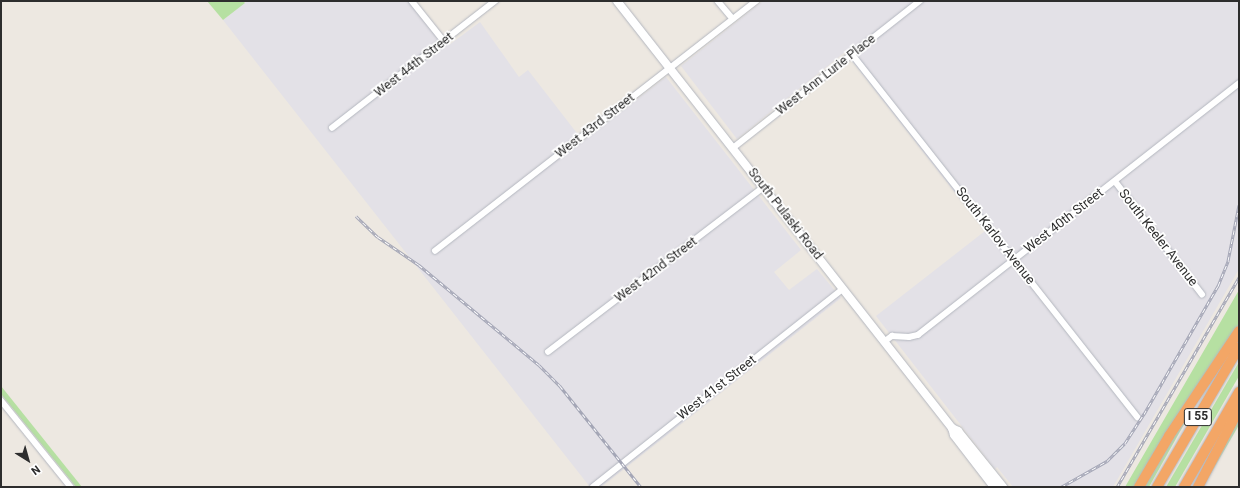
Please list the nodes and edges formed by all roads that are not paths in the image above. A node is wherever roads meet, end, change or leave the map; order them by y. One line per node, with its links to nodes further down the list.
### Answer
1 (412, 1): 8 (street)
2 (495, 1): 8 (street, West 44th Street)
3 (617, 1): 10 (main road, South Pulaski Road)
4 (718, 1): 7 (street)
5 (756, 1): 7 (street, West 43rd Street)
6 (920, 1): 9 (street, West Ann Lurie Place)
7 (733, 19): 10 (street, West 43rd Street)
8 (444, 41): 12 (street, West 44th Street)
9 (852, 54): 13 (street, West Ann Lurie Place); 17 (street, South Karlov Avenue)
10 (670, 68): 13 (main road, South Pulaski Road); 16 (street, West 43rd Street)
11 (1239, 83): 14 (street, West 40th Street)
12 (332, 128)
13 (733, 148): 15 (main road, South Pulaski Road)
14 (1115, 181): 17 (street, West 40th Street); 19 (street, South Keeler Avenue)
15 (764, 187): 18 (main road, South Pulaski Road); 23 (street, West 42nd Street)
16 (435, 251)
17 (1014, 260): 21 (street, West 40th Street); 27 (street, South Karlov Avenue)
18 (842, 289): 21 (main road, South Pulaski Road); 30 (street, West 41st Street)
19 (1202, 294)
20 (1239, 331): 33 (highway)
21 (884, 342): 28 (main road, South Pulaski Road)
22 (1239, 347): 34 (highway, I 55)
23 (548, 352)
24 (1239, 392): 35 (highway, I 55)
25 (1, 400): 29 (street)
26 (1239, 409): 36 (highway)
27 (1138, 417)
28 (952, 428): 31 (main road, South Pulaski Road); 32 (main road, South Pulaski Road)
29 (71, 487)
30 (593, 487)
31 (994, 487)
32 (1004, 487)
33 (1139, 487)
34 (1157, 487)
35 (1184, 487)
36 (1198, 487)

